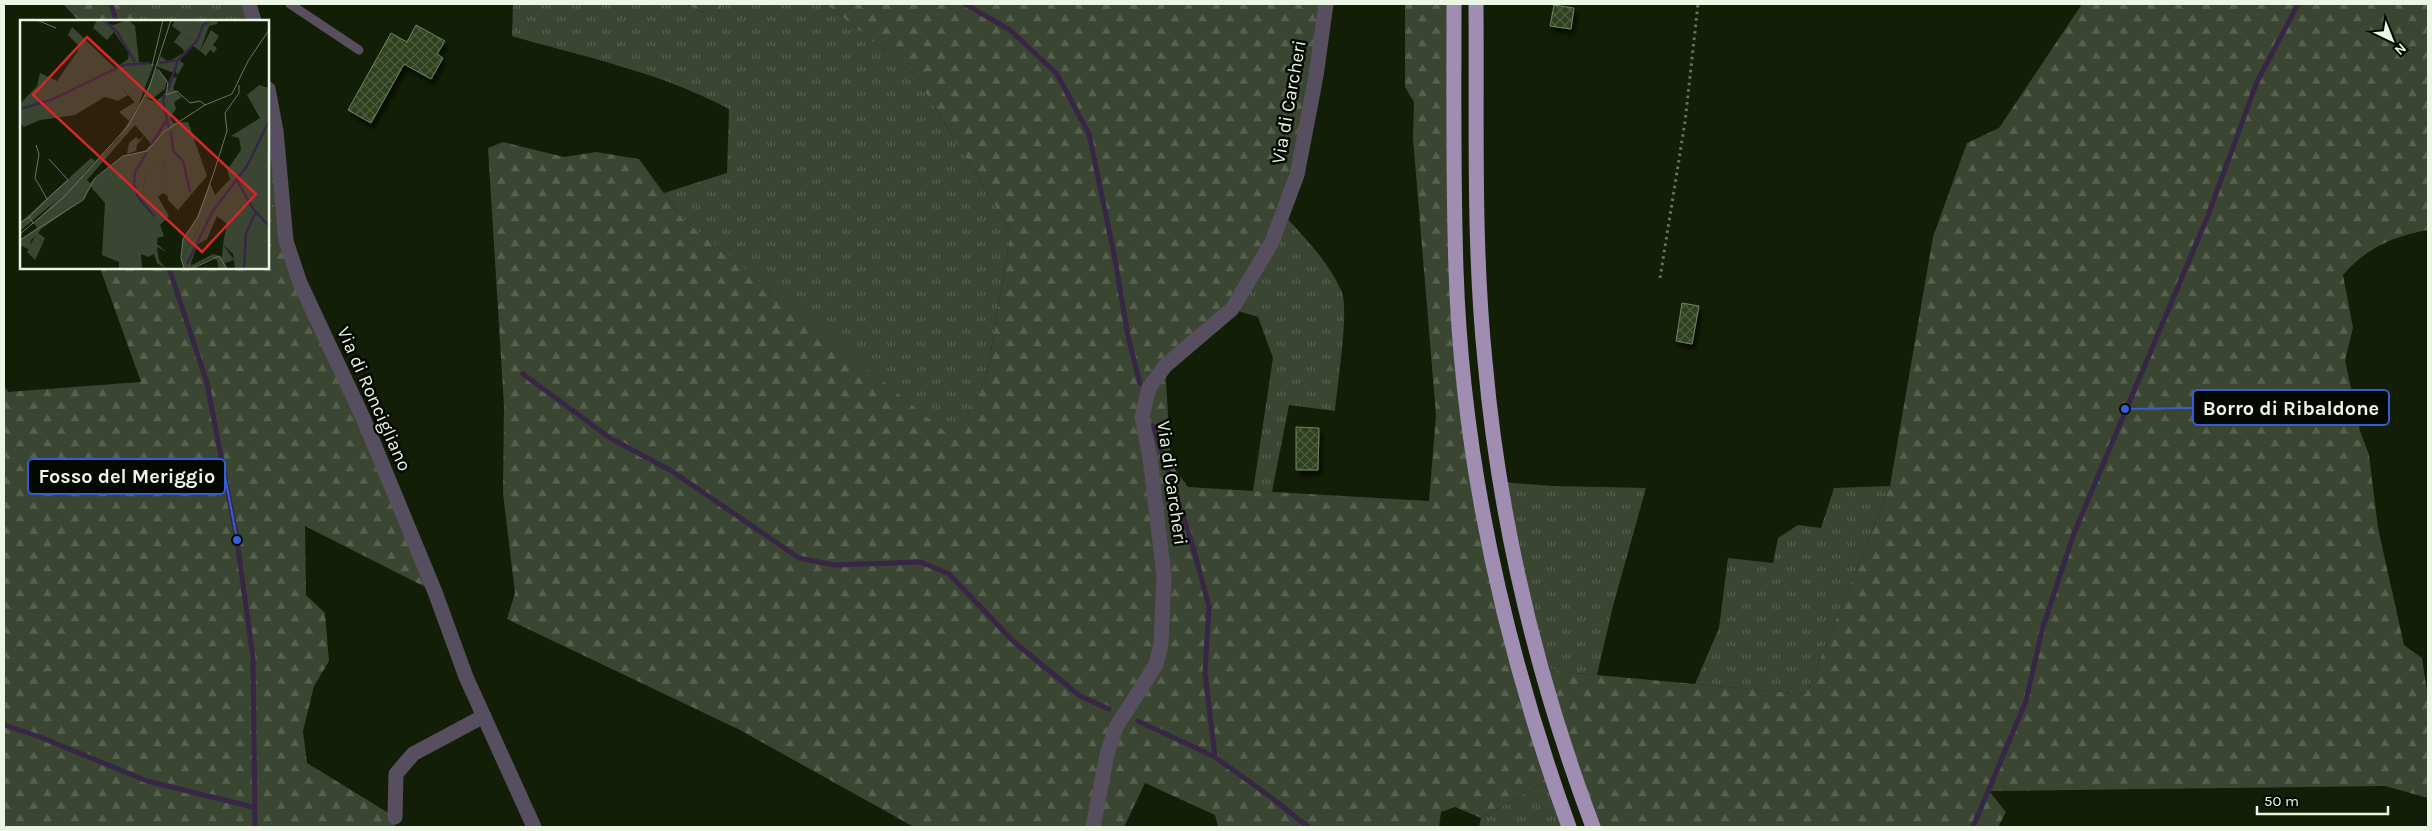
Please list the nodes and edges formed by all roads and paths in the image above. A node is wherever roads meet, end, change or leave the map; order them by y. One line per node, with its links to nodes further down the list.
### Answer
1 (249, 4): 7 (street)
2 (290, 4): 8 (lane)
3 (1326, 4): 14 (street, Via di Carcheri)
4 (1454, 4): 15 (highway)
5 (1476, 4): 16 (highway)
6 (1698, 4): 10 (path)
7 (254, 20)
8 (359, 50)
9 (269, 94): 11 (street, Via di Roncigliano)
10 (1660, 278)
11 (484, 716): 12 (street); 13 (street, Via di Roncigliano)
12 (395, 817)
13 (534, 827)
14 (1093, 827)
15 (1569, 827)
16 (1593, 827)

